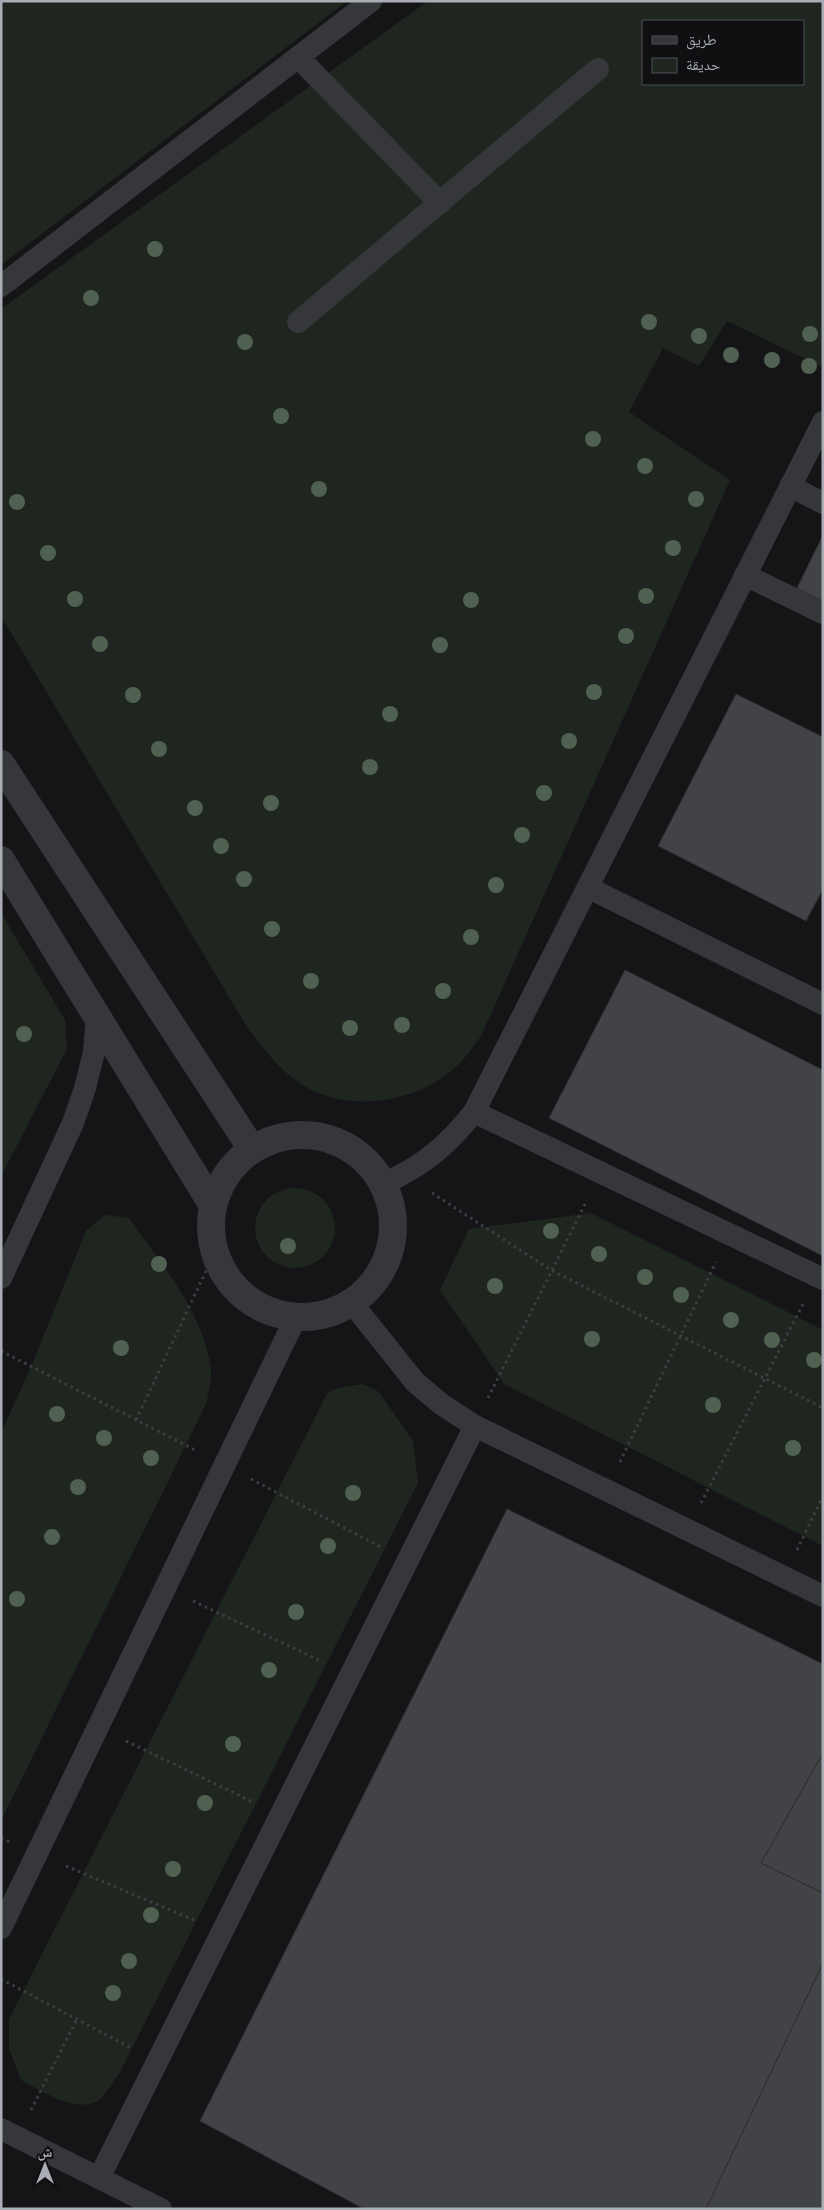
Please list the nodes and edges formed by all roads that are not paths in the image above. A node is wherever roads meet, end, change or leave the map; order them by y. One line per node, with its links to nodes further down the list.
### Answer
1 (372, 1): 2 (lane)
2 (298, 58): 4 (lane); 5 (lane)
3 (598, 69): 4 (lane)
4 (440, 203): 6 (lane)
5 (1, 286)
6 (298, 322)
7 (823, 422): 8 (lane)
8 (790, 486): 9 (lane); 10 (lane)
9 (823, 503)
10 (745, 575): 11 (lane); 14 (lane)
11 (823, 613)
12 (1, 764): 18 (street)
13 (1, 860): 16 (street)
14 (589, 888): 15 (lane); 17 (lane)
15 (823, 1004)
16 (98, 1016): 20 (street); 21 (lane)
17 (474, 1112): 19 (lane); 22 (lane)
18 (252, 1149): 19 (street); 20 (street)
19 (394, 1180): 23 (street)
20 (212, 1204): 24 (street)
21 (1, 1278)
22 (820, 1278)
23 (352, 1303): 24 (street); 25 (lane)
24 (296, 1317): 27 (lane)
25 (475, 1426): 26 (lane); 29 (lane)
26 (823, 1596)
27 (1, 1928)
28 (9, 2133): 29 (lane)
29 (99, 2178): 30 (lane)
30 (161, 2209)

